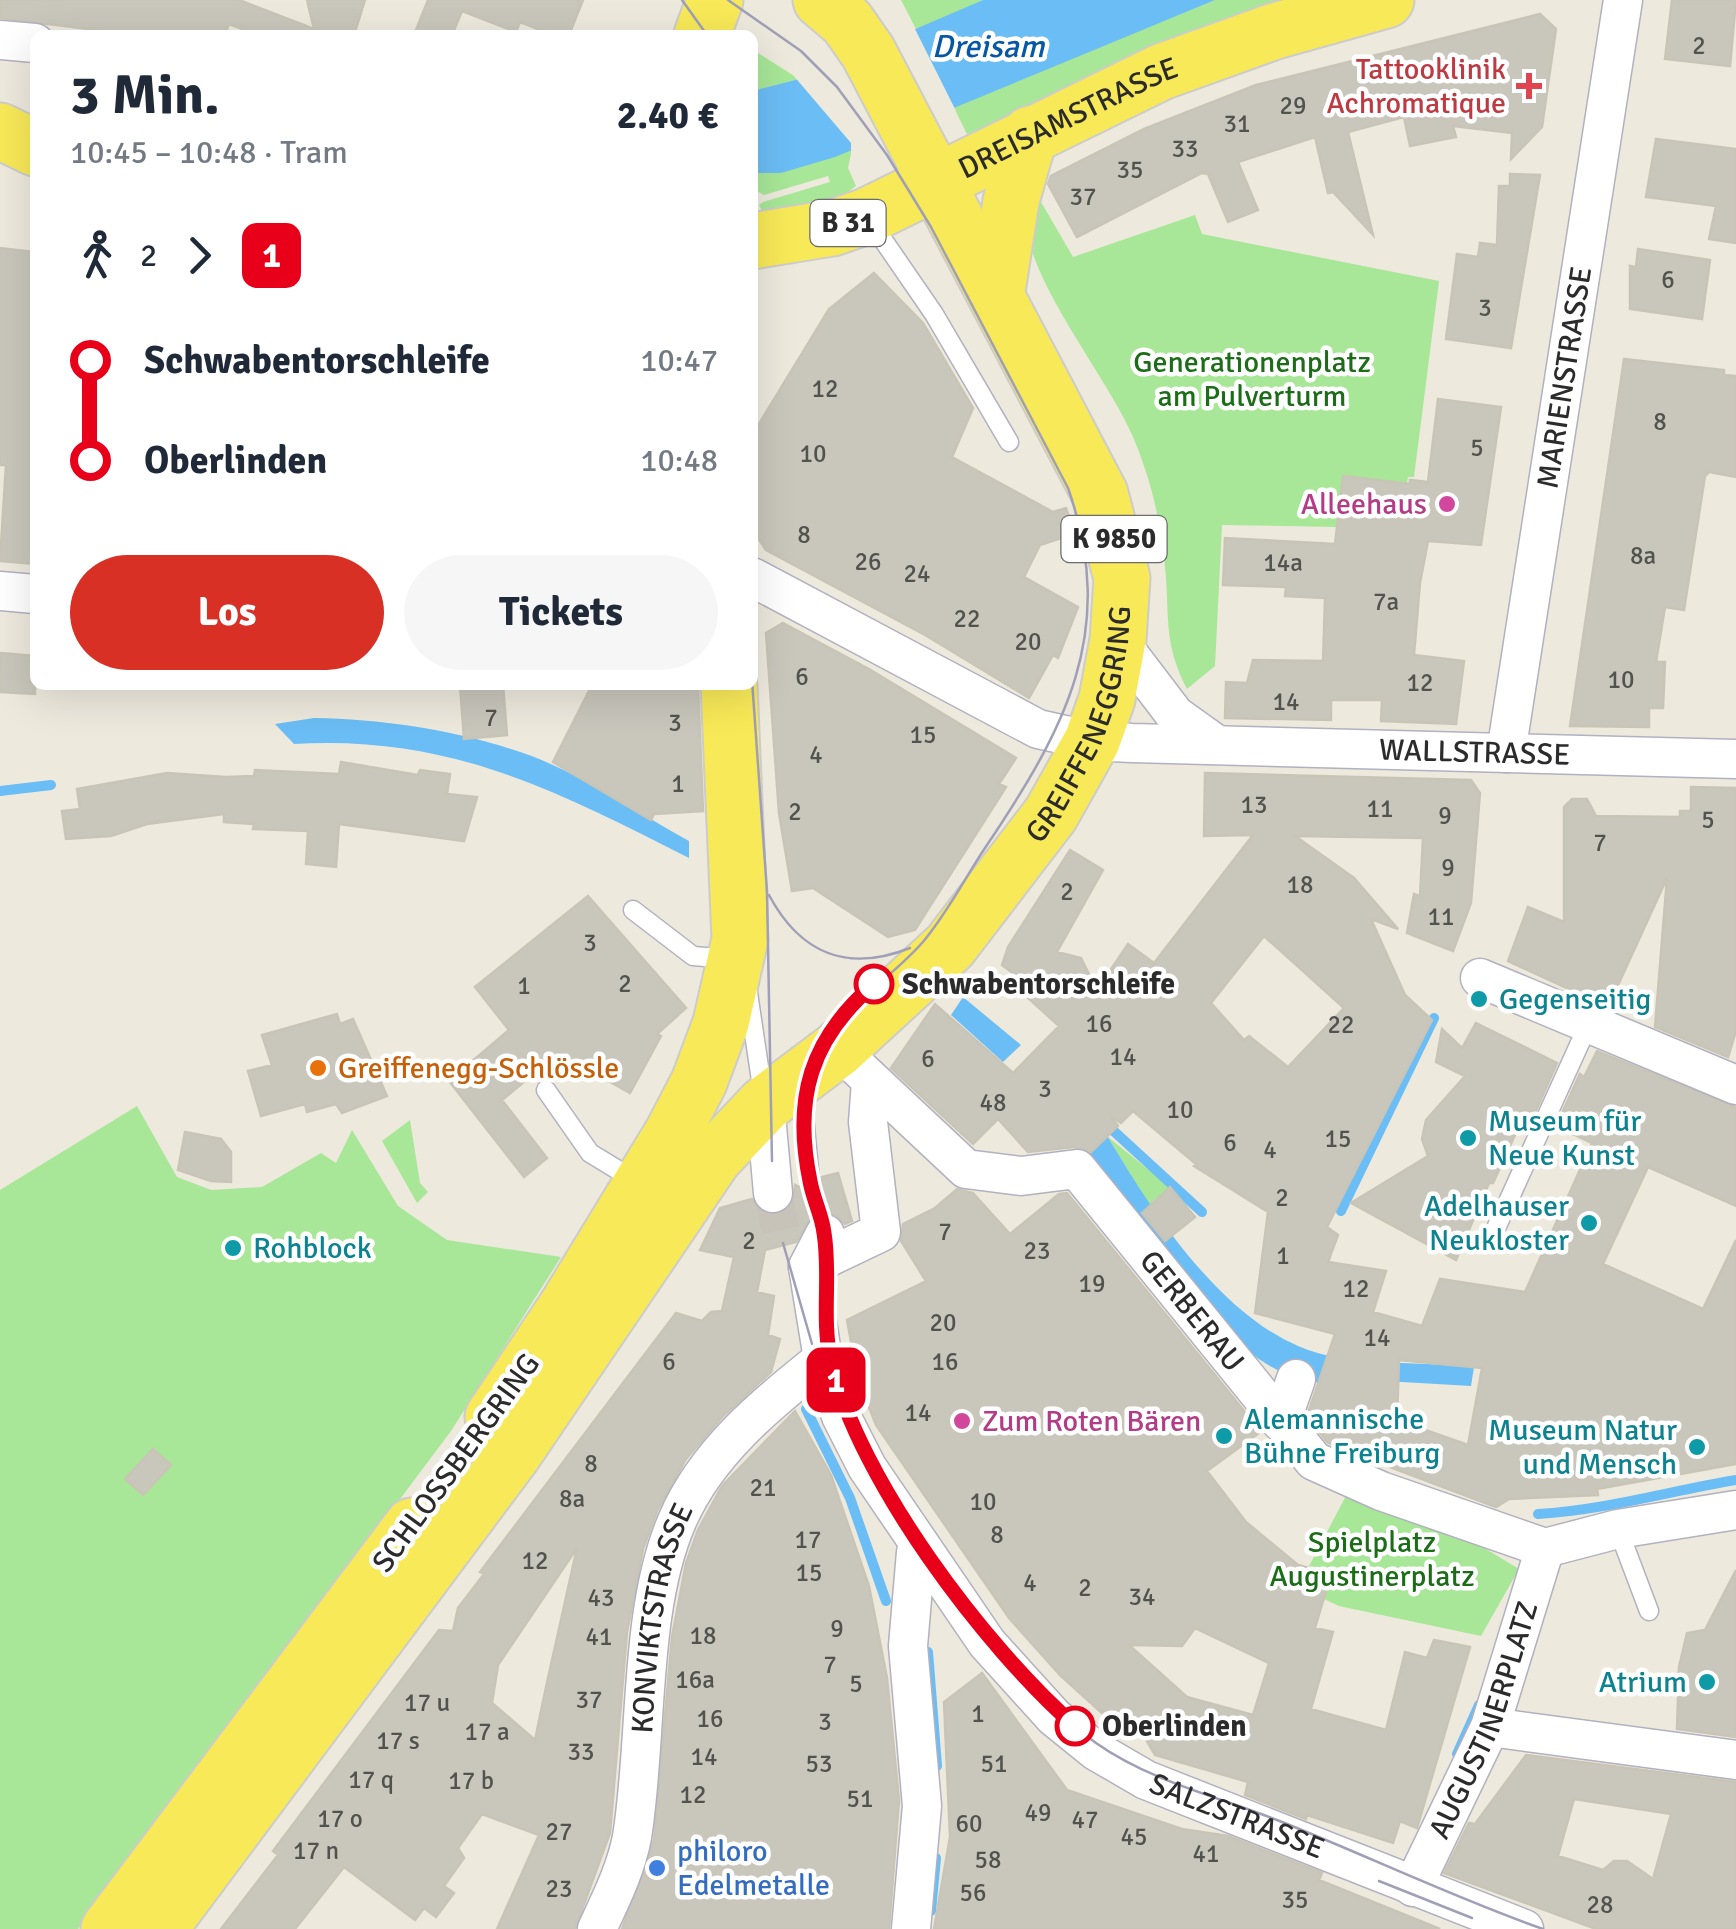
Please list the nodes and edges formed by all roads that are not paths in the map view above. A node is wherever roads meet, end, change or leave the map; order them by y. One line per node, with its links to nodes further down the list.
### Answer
1 (715, 0): 5 (main road)
2 (1386, 0): 9 (main road, DREISAMSTRASSE / B 31)
3 (1623, 0): 23 (street, MARIENSTRASSE)
4 (848, 15): 11 (main road, K 9850)
5 (704, 30)
6 (0, 40): 7 (street)
7 (30, 43)
8 (0, 131): 10 (main road)
9 (1030, 134): 11 (main road, DREISAMSTRASSE / B 31); 14 (main road)
10 (30, 146)
11 (927, 165): 12 (main road, DREISAMSTRASSE / B 31); 14 (main road, GREIFFENEGGRING / K 9850)
12 (866, 216): 13 (main road, DREISAMSTRASSE / B 31); 15 (lane)
13 (758, 240)
14 (997, 291): 19 (main road, GREIFFENEGGRING / K 9850)
15 (1009, 442)
16 (758, 580): 21 (street, WALLSTRASSE)
17 (0, 591): 18 (street)
18 (30, 594)
19 (1118, 640): 21 (main road, GREIFFENEGGRING / K 9850); 22 (street)
20 (729, 690): 26 (main road)
21 (1092, 741): 22 (street, WALLSTRASSE); 29 (main road, GREIFFENEGGRING)
22 (1214, 743): 23 (street, WALLSTRASSE)
23 (1506, 754): 24 (street, WALLSTRASSE)
24 (1736, 759)
25 (634, 910): 26 (lane)
26 (739, 939): 32 (lane); 36 (main road, SCHLOSSBERGRING)
27 (1480, 978): 28 (street)
28 (1589, 1023): 30 (street); 37 (lane)
29 (841, 1066): 32 (main road, GREIFFENEGGRING); 35 (lane); 38 (street); 40 (street, GERBERAU)
30 (1736, 1084)
31 (546, 1090): 36 (lane)
32 (765, 1104): 33 (main road, SCHLOSSBERGRING); 34 (street)
33 (714, 1158): 34 (lane); 50 (main road, SCHLOSSBERGRING)
34 (773, 1177)
35 (810, 1180)
36 (641, 1184): 49 (main road, SCHLOSSBERGRING)
37 (1497, 1226)
38 (823, 1359): 43 (street); 51 (street, KONVIKTSTRASSE)
39 (1296, 1379): 40 (street)
40 (1281, 1422): 44 (street, GERBERAU)
41 (1736, 1510): 42 (street)
42 (1618, 1529): 44 (street); 45 (lane)
43 (920, 1546): 48 (street, SALZSTRASSE); 52 (street)
44 (1545, 1548): 46 (street, AUGUSTINERPLATZ)
45 (1648, 1611)
46 (1490, 1728): 47 (street); 48 (street, AUGUSTINERPLATZ)
47 (1736, 1760)
48 (1416, 1877): 53 (street, SALZSTRASSE)
49 (109, 1929)
50 (158, 1929)
51 (597, 1929)
52 (911, 1929)
53 (1524, 1929)

